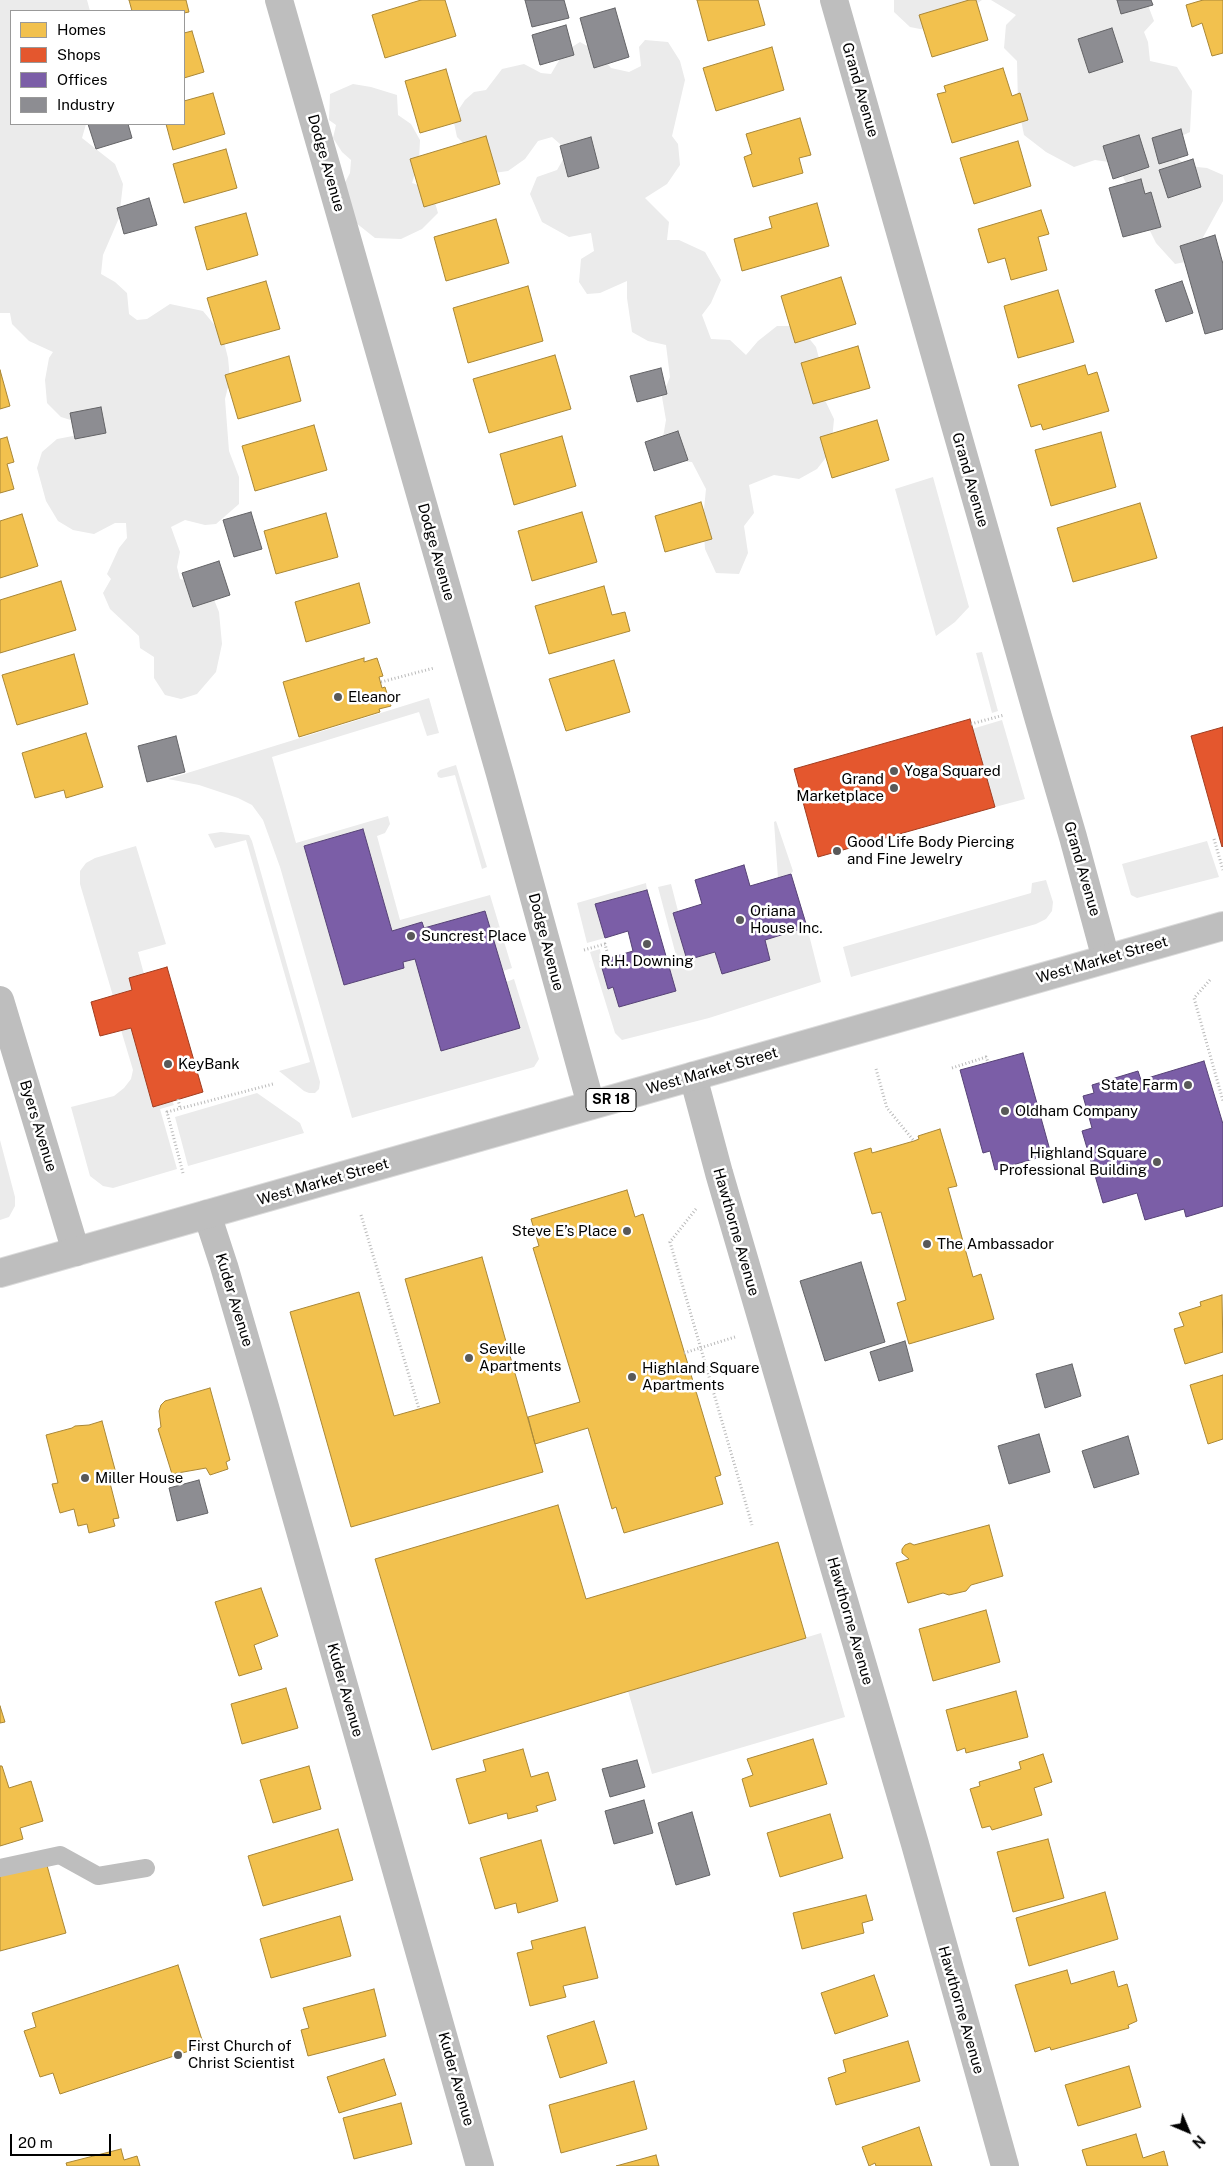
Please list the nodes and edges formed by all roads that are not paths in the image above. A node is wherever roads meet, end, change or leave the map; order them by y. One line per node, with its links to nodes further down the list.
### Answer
1 (279, 0): 7 (street, Dodge Avenue)
2 (834, 0): 4 (street, Grand Avenue)
3 (1223, 926): 4 (street, West Market Street / SR 18)
4 (1106, 959): 6 (street, West Market Street / SR 18)
5 (2, 1012): 9 (street, Byers Avenue)
6 (693, 1076): 7 (street, West Market Street / SR 18); 14 (street, Hawthorne Avenue)
7 (591, 1106): 8 (street, West Market Street / SR 18)
8 (207, 1214): 9 (street, West Market Street / SR 18); 13 (street, Kuder Avenue)
9 (76, 1252): 10 (street, West Market Street / SR 18)
10 (0, 1274)
11 (0, 1868): 12 (lane)
12 (146, 1868)
13 (480, 2166)
14 (1005, 2166)

